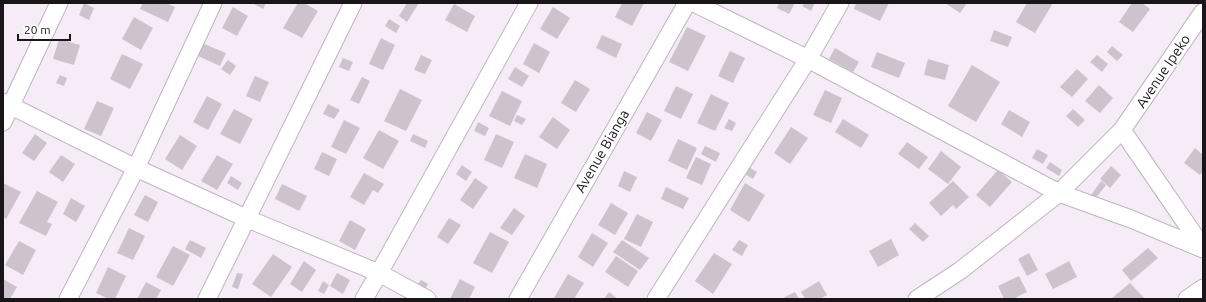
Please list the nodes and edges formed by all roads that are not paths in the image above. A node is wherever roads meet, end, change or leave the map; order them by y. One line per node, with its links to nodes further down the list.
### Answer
1 (59, 3): 10 (street)
2 (213, 3): 13 (street)
3 (353, 3): 15 (street)
4 (528, 3): 17 (street)
5 (687, 3): 23 (street, Avenue Bianga)
6 (694, 3): 9 (street)
7 (840, 3): 9 (street)
8 (1203, 12): 12 (street, Avenue Ipeko)
9 (808, 59): 14 (street); 24 (street)
10 (7, 104): 11 (street); 13 (street)
11 (3, 122)
12 (1122, 130): 14 (street, Avenue Ipeko); 16 (street)
13 (136, 168): 15 (street); 19 (street)
14 (1059, 193): 16 (street); 25 (street, Avenue Ipeko)
15 (248, 219): 17 (street); 20 (street)
16 (1203, 248)
17 (380, 273): 21 (street); 22 (street)
18 (1203, 288): 26 (street)
19 (68, 299)
20 (207, 299)
21 (364, 299)
22 (427, 299)
23 (518, 299)
24 (656, 299)
25 (917, 299)
26 (1187, 299)

